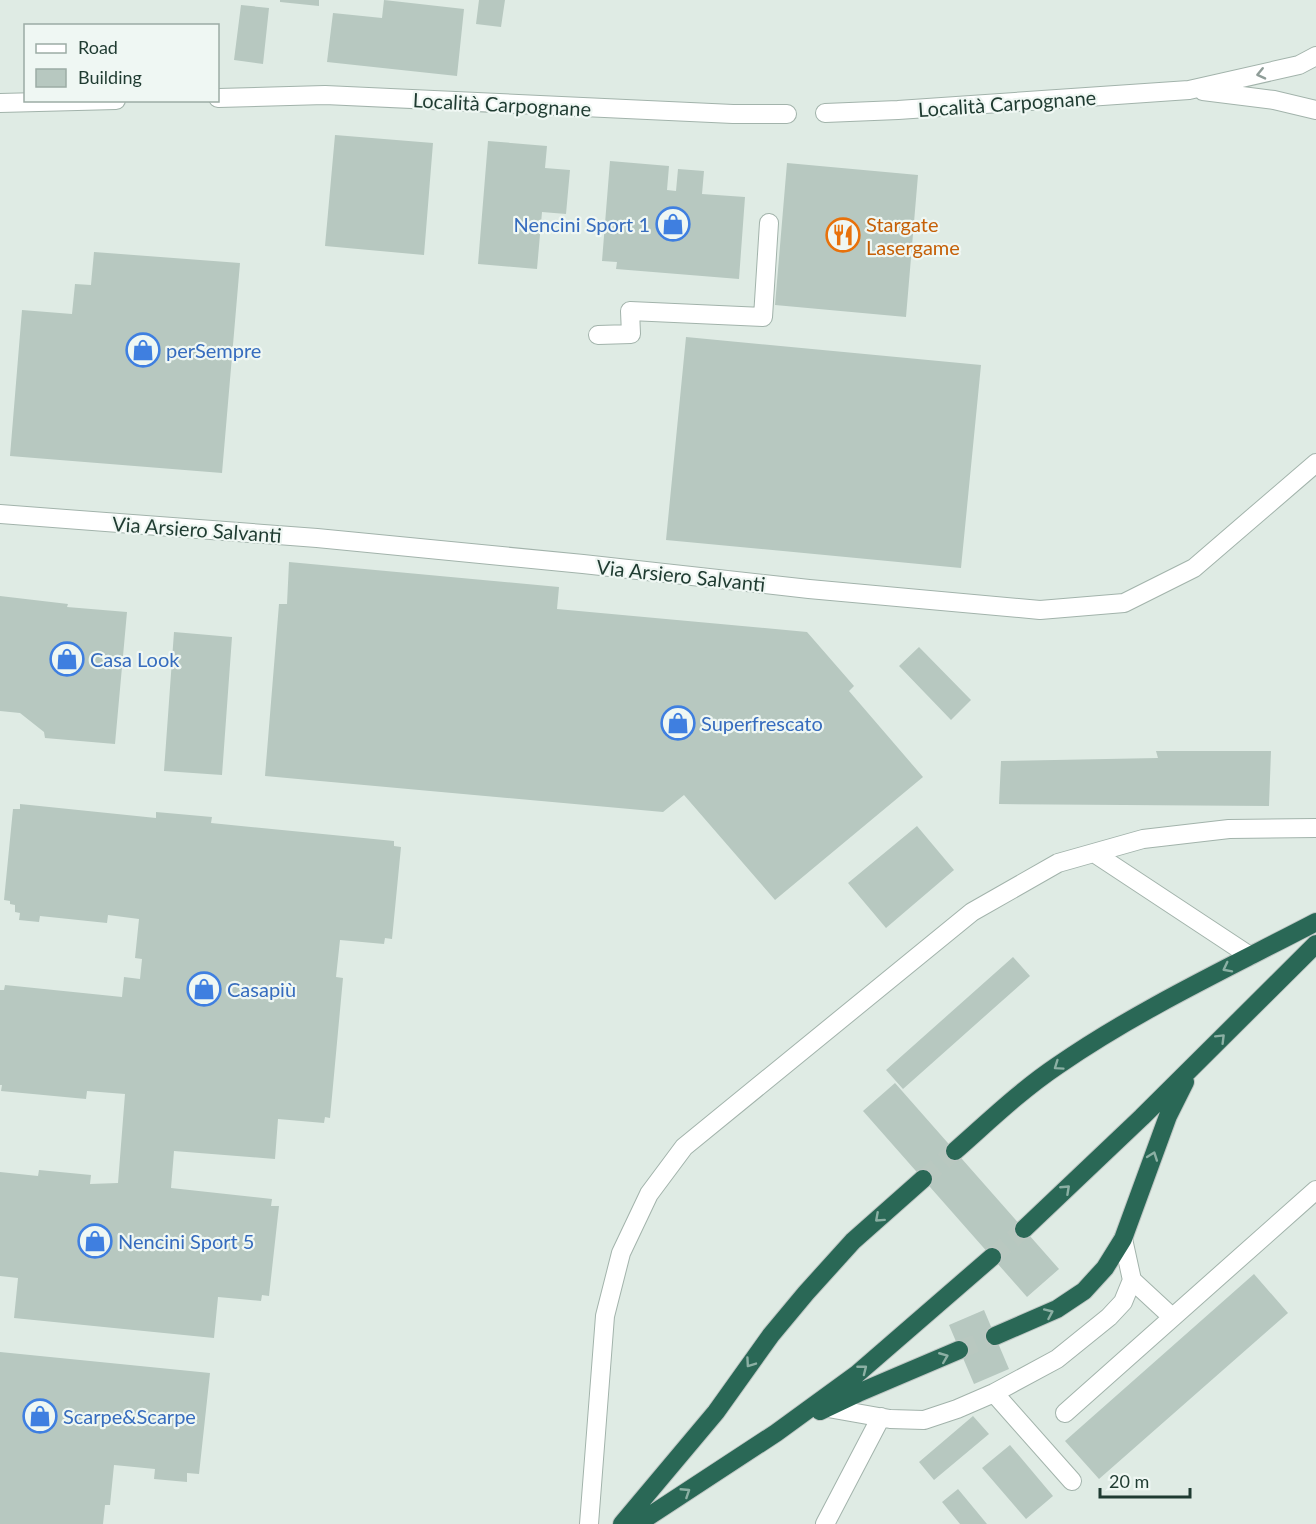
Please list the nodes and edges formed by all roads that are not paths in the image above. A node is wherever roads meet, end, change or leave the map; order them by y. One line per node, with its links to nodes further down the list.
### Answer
1 (1316, 56): 2 (street, Località Carpognane, one-way to 2)
2 (1189, 90): 6 (street, Località Carpognane); 7 (street, Località Carpognane)
3 (219, 98): 8 (street, Località Carpognane)
4 (39, 102): 5 (street)
5 (0, 103)
6 (1316, 110)
7 (825, 113)
8 (787, 114)
9 (769, 223): 10 (street)
10 (598, 335)
11 (1316, 464): 12 (street, Via Arsiero Salvanti)
12 (0, 514)
13 (1316, 828): 14 (street)
14 (1094, 853): 17 (street); 35 (street)
15 (1316, 922): 17 (highway)
16 (1316, 944): 18 (highway, one-way to 16)
17 (1250, 956): 19 (highway, one-way to 19)
18 (1193, 1067): 22 (highway, one-way to 18); 23 (highway, one-way to 18)
19 (955, 1151)
20 (923, 1179): 36 (highway, one-way to 36)
21 (1316, 1190): 26 (street)
22 (1024, 1229)
23 (1123, 1239): 25 (street); 27 (highway, one-way to 23)
24 (992, 1257): 33 (highway, one-way to 24)
25 (1132, 1280): 26 (street); 29 (street)
26 (1172, 1317): 31 (street)
27 (995, 1336)
28 (959, 1350): 30 (highway, one-way to 28)
29 (994, 1393): 32 (street); 34 (street)
30 (828, 1408): 32 (street); 33 (highway)
31 (1065, 1413)
32 (880, 1417): 38 (street)
33 (776, 1433): 37 (highway, one-way to 33)
34 (1072, 1481)
35 (589, 1524)
36 (622, 1524)
37 (637, 1524)
38 (825, 1524)

